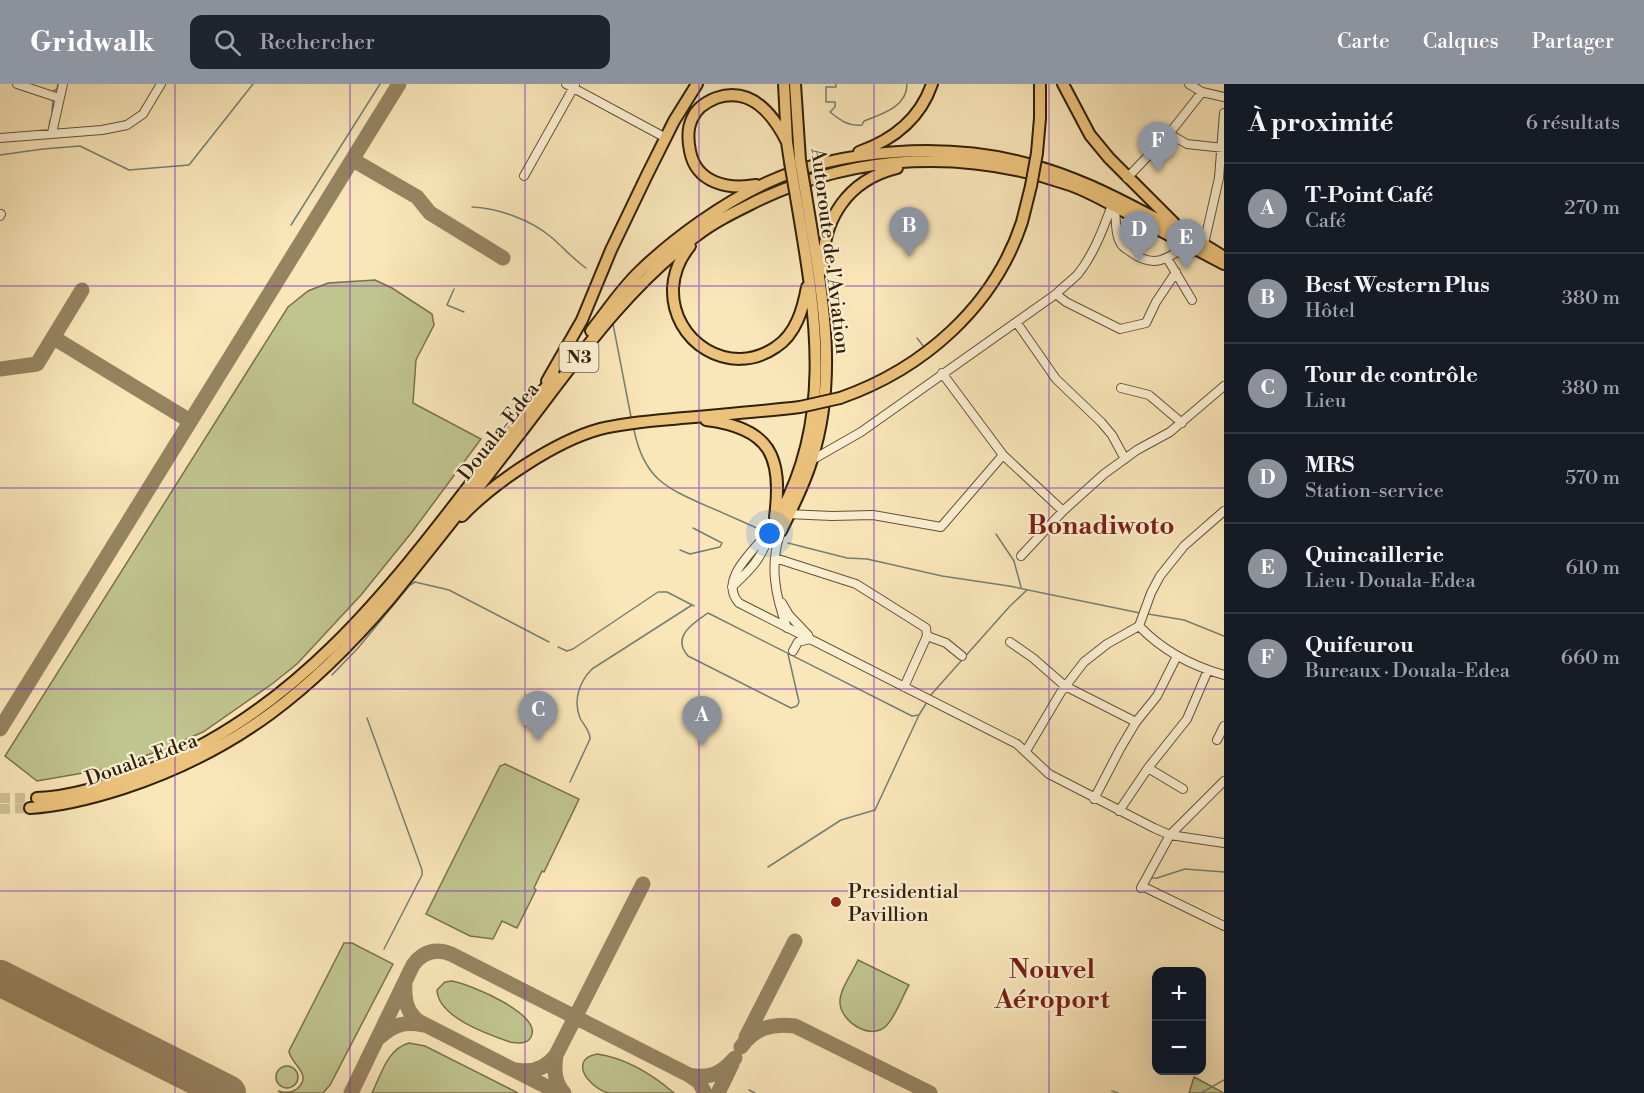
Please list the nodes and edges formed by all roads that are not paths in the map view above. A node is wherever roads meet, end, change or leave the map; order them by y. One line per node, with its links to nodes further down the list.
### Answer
1 (17, 84): 14 (street)
2 (63, 84): 14 (street)
3 (161, 84): 16 (street)
4 (697, 84): 19 (highway)
5 (783, 84): 20 (highway, Autoroute de l'Aviation)
6 (795, 84): 22 (highway, Autoroute de l'Aviation)
7 (932, 84): 23 (highway)
8 (1040, 84): 47 (highway, bridge)
9 (1063, 84): 26 (highway)
10 (1189, 84): 12 (street)
11 (572, 85): 19 (street); 25 (street)
12 (1202, 92): 13 (street); 17 (street)
13 (1224, 97)
14 (59, 98): 16 (street)
15 (1224, 113): 21 (street)
16 (52, 133): 18 (street)
17 (1170, 134): 21 (street); 26 (street)
18 (0, 138)
19 (666, 138): 46 (highway)
20 (786, 142): 22 (highway, Autoroute de l'Aviation); 27 (highway)
21 (1223, 148): 32 (street)
22 (795, 161): 28 (highway, Autoroute de l'Aviation, bridge)
23 (828, 163): 27 (highway, Douala-Edea / N3); 31 (highway, Douala-Edea / N3)
24 (1009, 168): 29 (highway, Douala-Edea / N3); 30 (highway, Douala-Edea / N3); 41 (highway)
25 (524, 176)
26 (1127, 178): 31 (highway)
27 (765, 183): 46 (highway, Douala-Edea / N3)
28 (801, 196): 37 (highway, Autoroute de l'Aviation); 41 (highway, Autoroute de l'Aviation)
29 (1114, 206): 33 (highway, Douala-Edea / N3); 35 (street); 39 (street)
30 (728, 215): 37 (highway); 58 (highway, Douala-Edea / N3)
31 (1185, 234): 32 (highway, Douala-Edea / N3)
32 (1204, 244): 34 (highway, Douala-Edea / N3)
33 (1188, 245): 35 (street); 36 (highway, Douala-Edea / N3)
34 (1224, 257)
35 (1167, 258): 38 (street)
36 (1224, 264)
37 (809, 272): 54 (highway, Autoroute de l'Aviation)
38 (1176, 272): 39 (street); 40 (street)
39 (1056, 294): 42 (street)
40 (1192, 300)
41 (823, 308): 51 (highway, Autoroute de l'Aviation)
42 (1017, 323): 43 (street); 50 (street)
43 (942, 373): 49 (street); 51 (street)
44 (1121, 388): 48 (street)
45 (1223, 389): 48 (street)
46 (539, 395): 79 (highway, Douala-Edea / N3)
47 (684, 418): 55 (highway); 58 (highway)
48 (1182, 423): 50 (street)
49 (1003, 455): 52 (street); 54 (street)
50 (1125, 459): 52 (street)
51 (812, 460): 54 (highway, Autoroute de l'Aviation)
52 (1063, 511): 56 (street)
53 (1224, 511): 60 (street)
54 (785, 513): 55 (highway, Autoroute de l'Aviation)
55 (775, 530): 57 (street, Autoroute de l'Aviation); 61 (street)
56 (1021, 556)
57 (775, 558): 59 (street, Autoroute de l'Aviation); 62 (street)
58 (414, 570): 81 (highway, Douala-Edea / N3)
59 (776, 592): 61 (street, Autoroute de l'Aviation); 63 (street)
60 (1139, 626): 67 (street); 70 (street)
61 (787, 628): 63 (street)
62 (927, 636): 66 (street); 71 (street)
63 (813, 640): 65 (street); 71 (street)
64 (1010, 642): 70 (street)
65 (793, 651)
66 (962, 656)
67 (1177, 656): 68 (street); 72 (street)
68 (1208, 670): 69 (street); 76 (street)
69 (1224, 675)
70 (1065, 686): 72 (street); 75 (street)
71 (904, 687): 75 (street)
72 (1136, 722): 80 (street)
73 (1224, 726): 74 (street)
74 (1217, 740)
75 (1026, 751): 80 (street)
76 (1148, 768): 78 (street); 82 (street)
77 (1224, 781): 83 (street)
78 (1183, 789)
79 (36, 798)
80 (1094, 799): 82 (street)
81 (30, 808)
82 (1119, 811): 83 (street)
83 (1170, 835): 84 (street); 85 (street)
84 (1224, 843)
85 (1224, 926)

